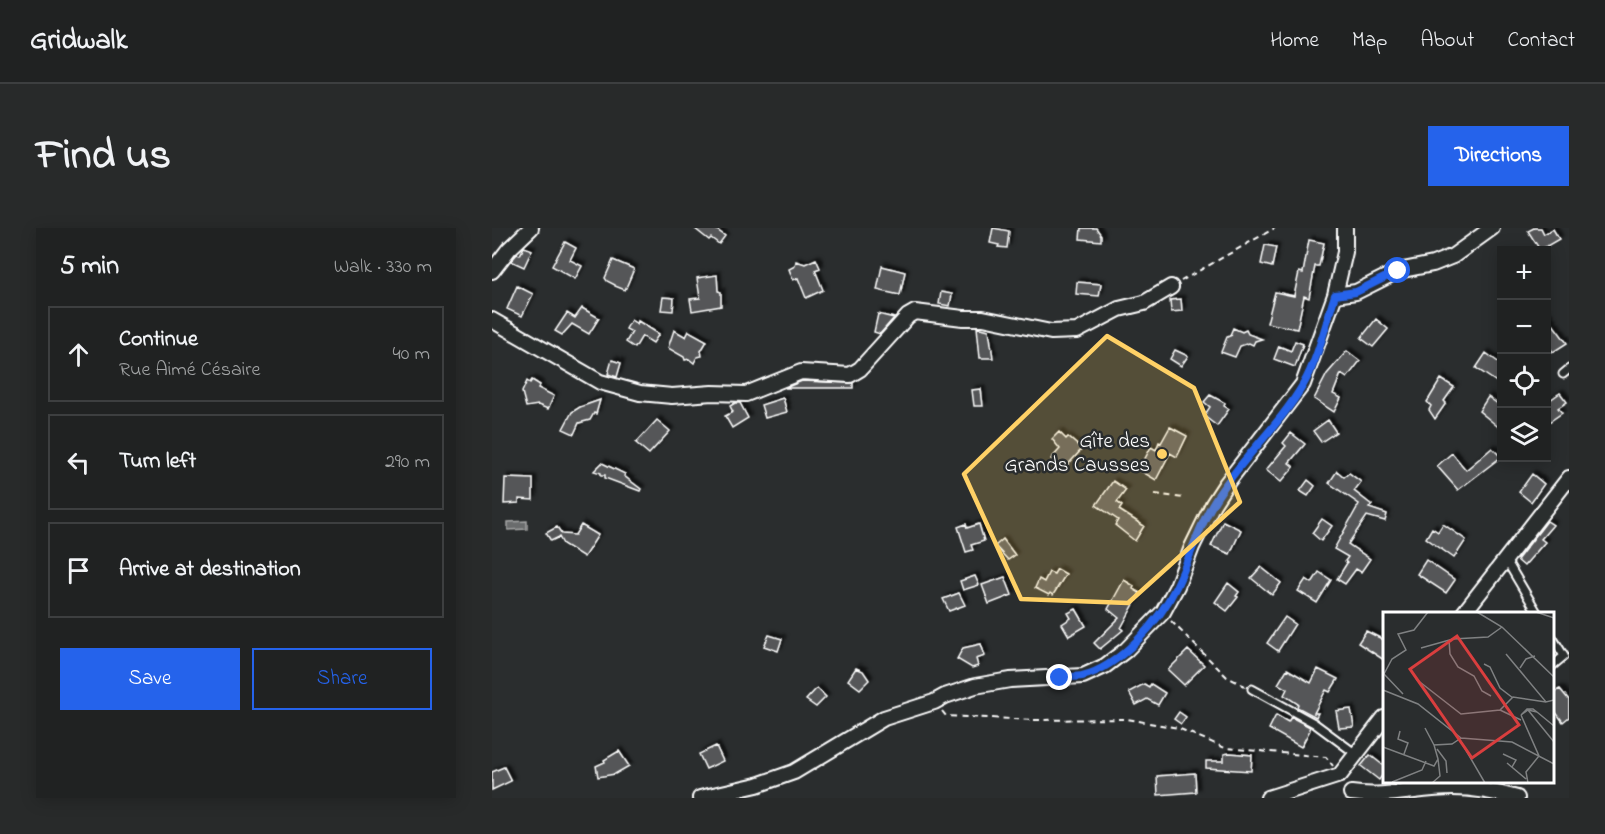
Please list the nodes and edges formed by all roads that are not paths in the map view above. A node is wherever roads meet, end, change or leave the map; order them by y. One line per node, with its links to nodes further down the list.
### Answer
1 (531, 228): 4 (street)
2 (1345, 228): 6 (street)
3 (1492, 228): 6 (street)
4 (492, 271)
5 (1172, 287): 7 (street)
6 (1335, 295): 19 (street)
7 (492, 320)
8 (1569, 478): 9 (street)
9 (1506, 560): 10 (street); 11 (lane)
10 (1465, 612)
11 (1537, 612)
12 (1554, 640): 13 (lane)
13 (1554, 664)
14 (1252, 689): 16 (lane)
15 (1383, 719): 16 (street)
16 (1357, 755): 17 (street)
17 (1340, 775): 18 (street); 20 (street)
18 (1351, 795): 21 (street)
19 (700, 798)
20 (1268, 798)
21 (1517, 798)

